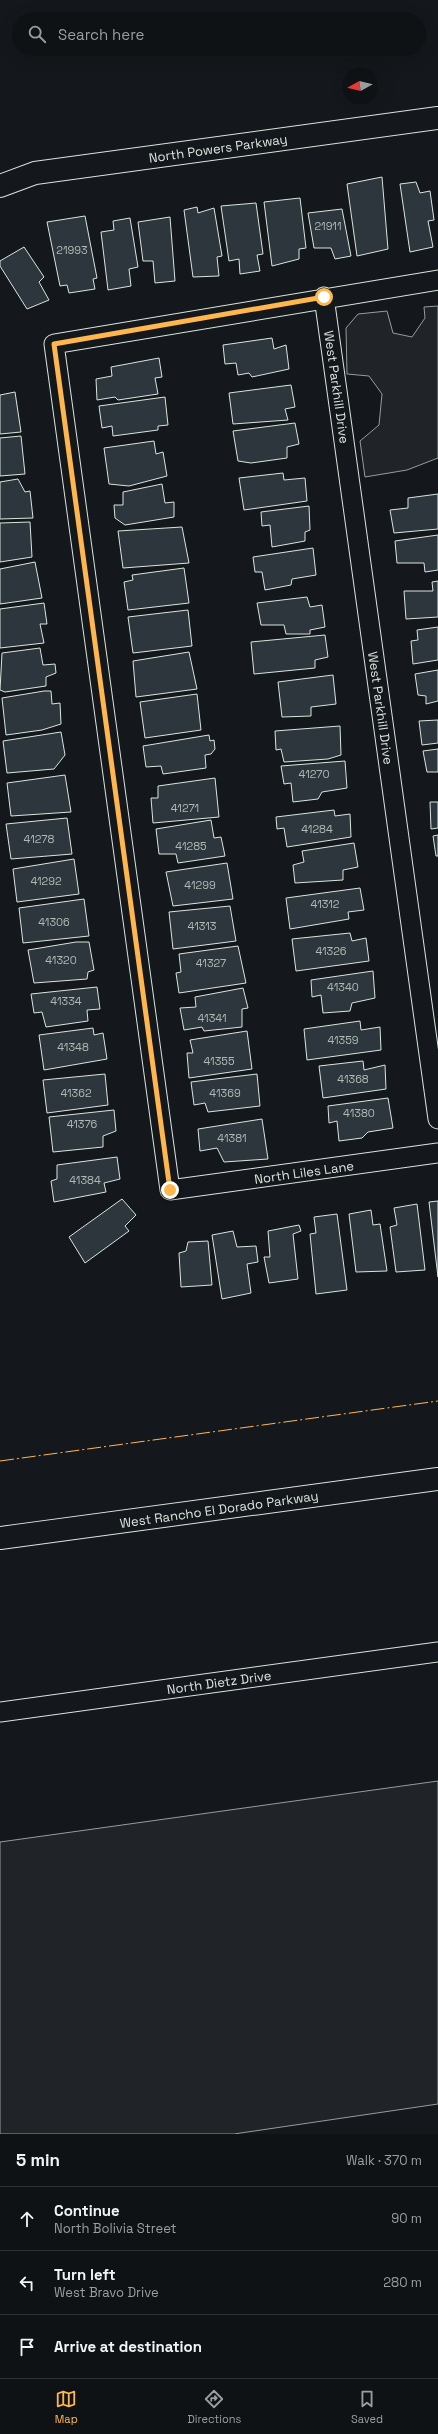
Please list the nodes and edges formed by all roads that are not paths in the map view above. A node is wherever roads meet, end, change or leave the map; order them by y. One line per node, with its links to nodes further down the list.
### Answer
1 (438, 118): 2 (street, North Powers Parkway)
2 (0, 186)
3 (438, 280): 4 (street)
4 (324, 297): 5 (street, West Parkhill Drive); 6 (street, North Liles Lane)
5 (438, 1118)
6 (438, 1153)
7 (438, 1479): 8 (street, West Rancho El Dorado Parkway)
8 (0, 1538)
9 (438, 1652): 10 (street, North Dietz Drive)
10 (0, 1712)

